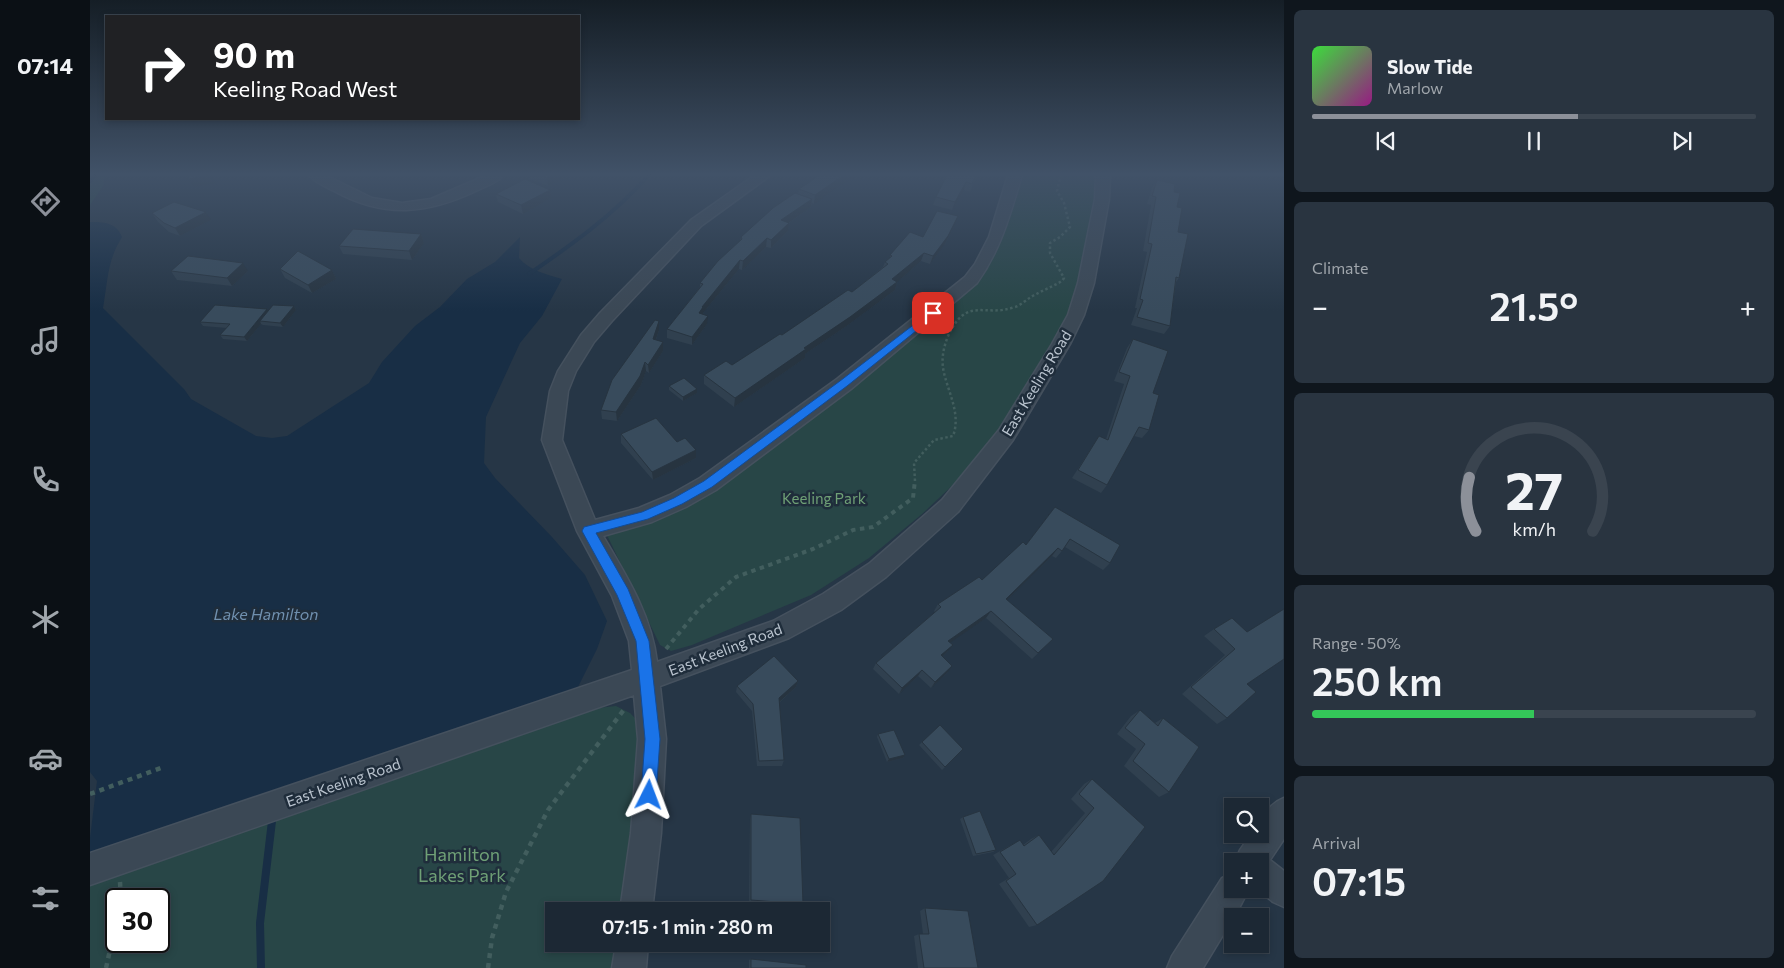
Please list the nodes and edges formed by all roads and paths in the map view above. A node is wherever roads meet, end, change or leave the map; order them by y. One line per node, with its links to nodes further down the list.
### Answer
1 (700, 220): 5 (street)
2 (1001, 220): 5 (street)
3 (1068, 220): 6 (path)
4 (1098, 220): 6 (street, East Keeling Road)
5 (588, 531): 6 (street)
6 (647, 678): 11 (street, East Keeling Road); 15 (street); 19 (path)
7 (161, 768): 8 (path)
8 (90, 794)
9 (1284, 813): 10 (street)
10 (1256, 853)
11 (90, 869)
12 (1269, 878): 13 (street)
13 (1284, 891)
14 (1227, 898): 21 (street)
15 (637, 902)
16 (631, 952): 20 (street)
17 (109, 953): 18 (path)
18 (106, 968)
19 (488, 968)
20 (629, 968)
21 (1184, 968)

